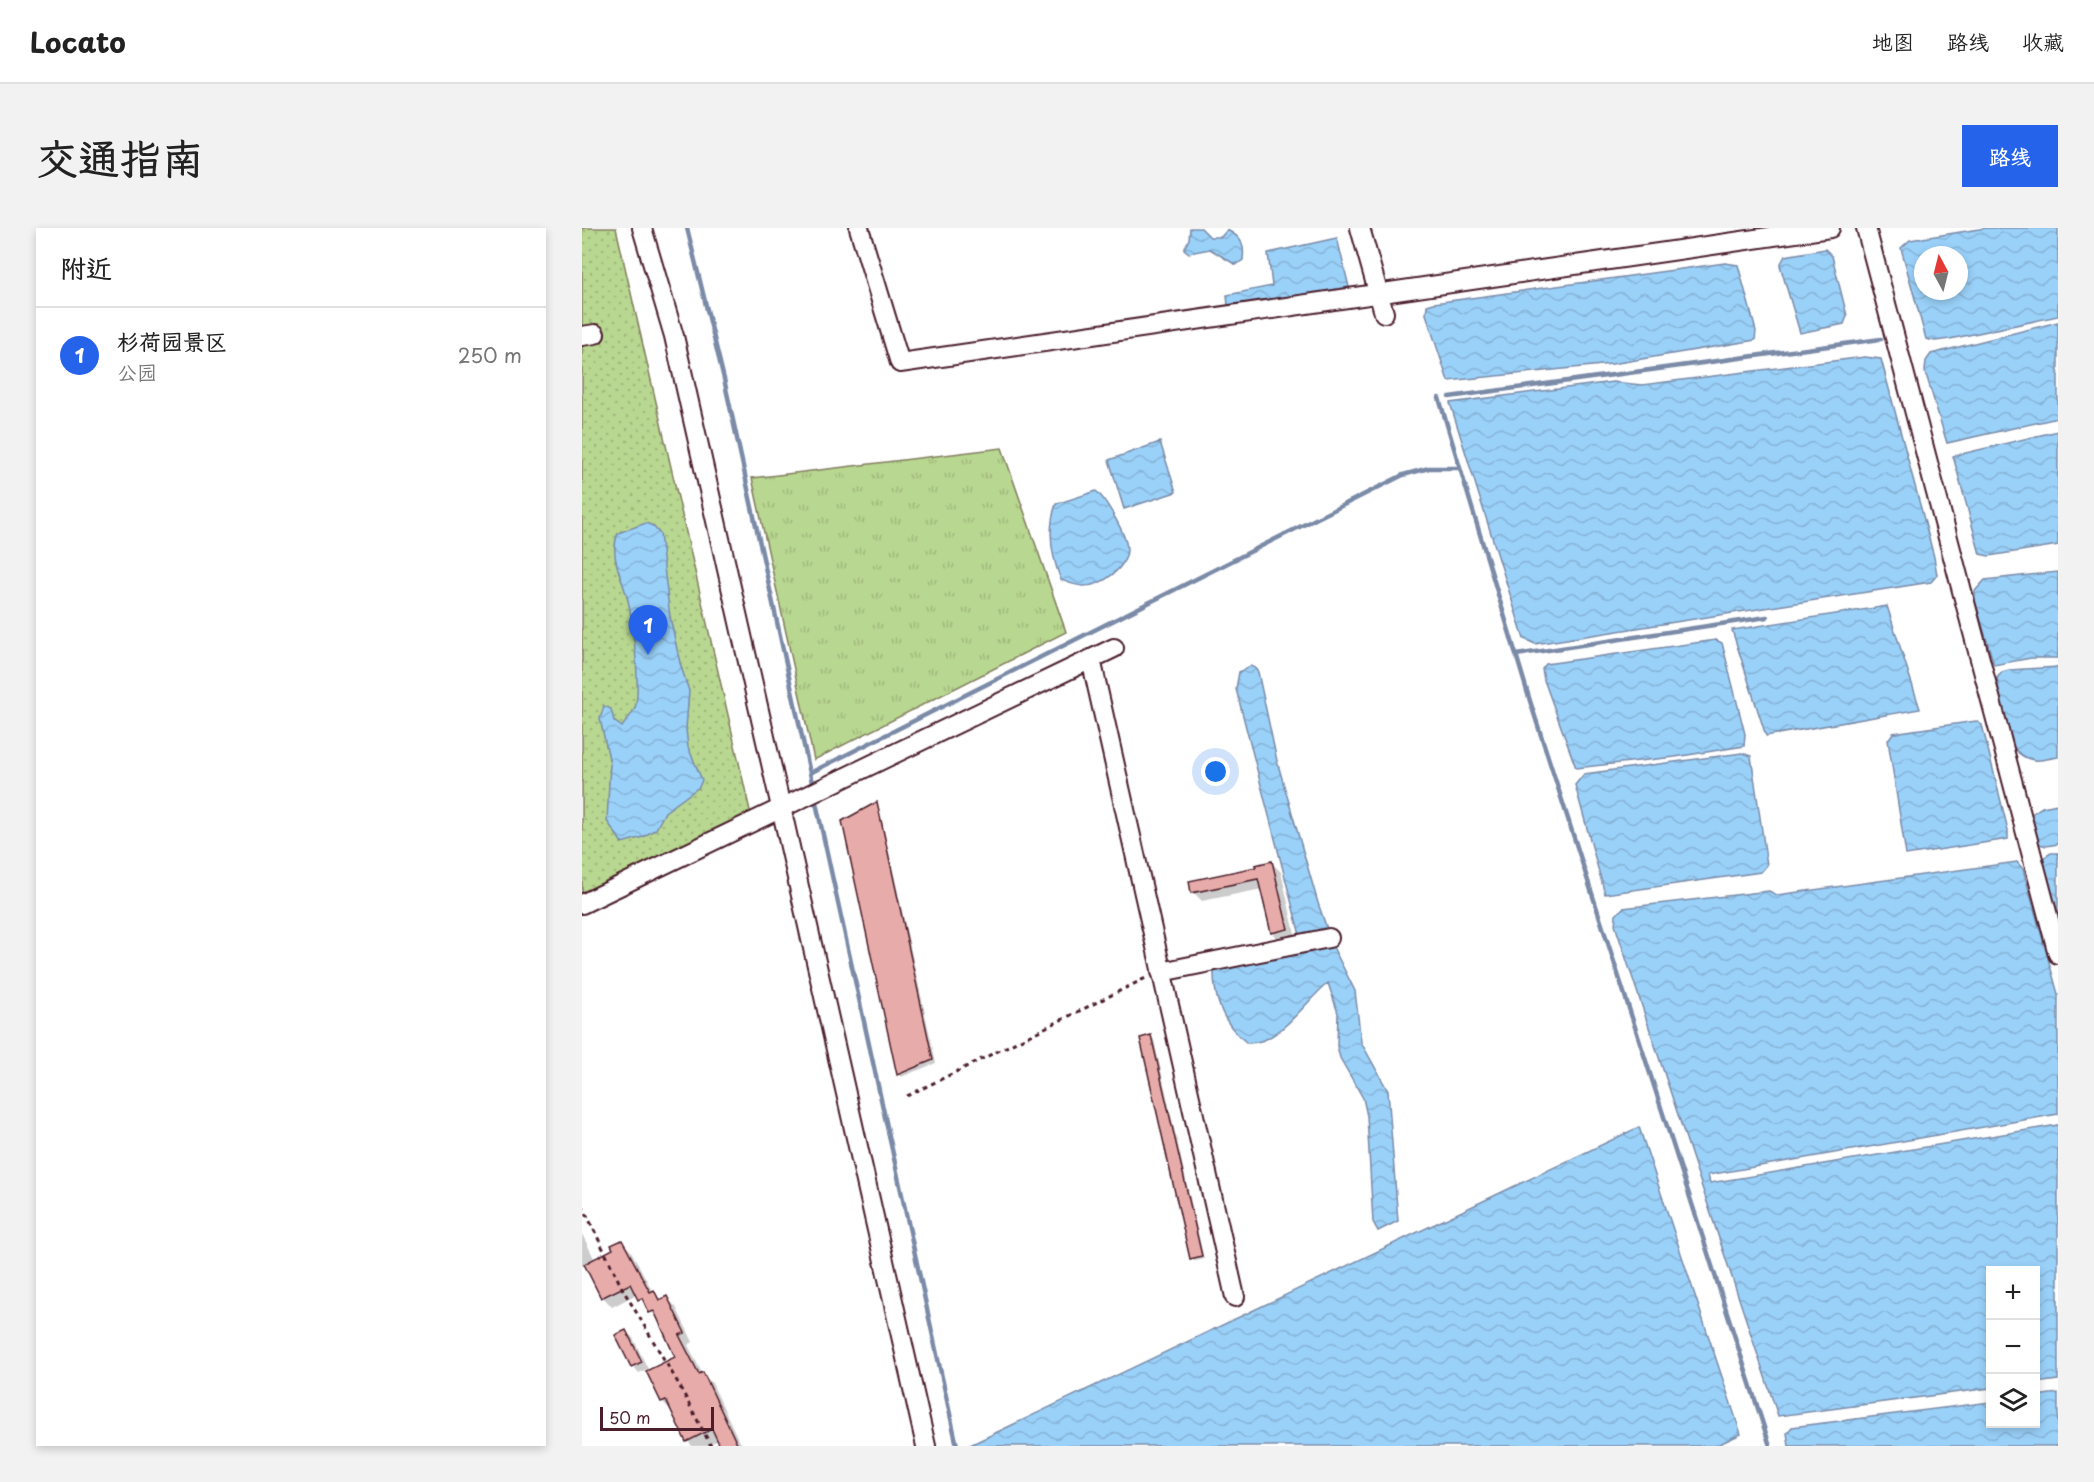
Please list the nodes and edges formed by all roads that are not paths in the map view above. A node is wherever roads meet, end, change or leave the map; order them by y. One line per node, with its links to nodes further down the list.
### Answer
1 (642, 228): 10 (street)
2 (859, 228): 6 (street)
3 (1360, 228): 6 (street)
4 (1830, 228): 6 (street)
5 (1866, 228): 13 (street)
6 (1378, 294): 7 (street)
7 (1384, 314)
8 (1114, 648): 9 (street)
9 (1091, 659): 10 (street); 14 (street)
10 (781, 807): 11 (street); 16 (street)
11 (582, 904)
12 (1329, 938): 14 (street)
13 (2058, 954)
14 (1161, 972): 15 (street)
15 (1235, 1297)
16 (926, 1446)

